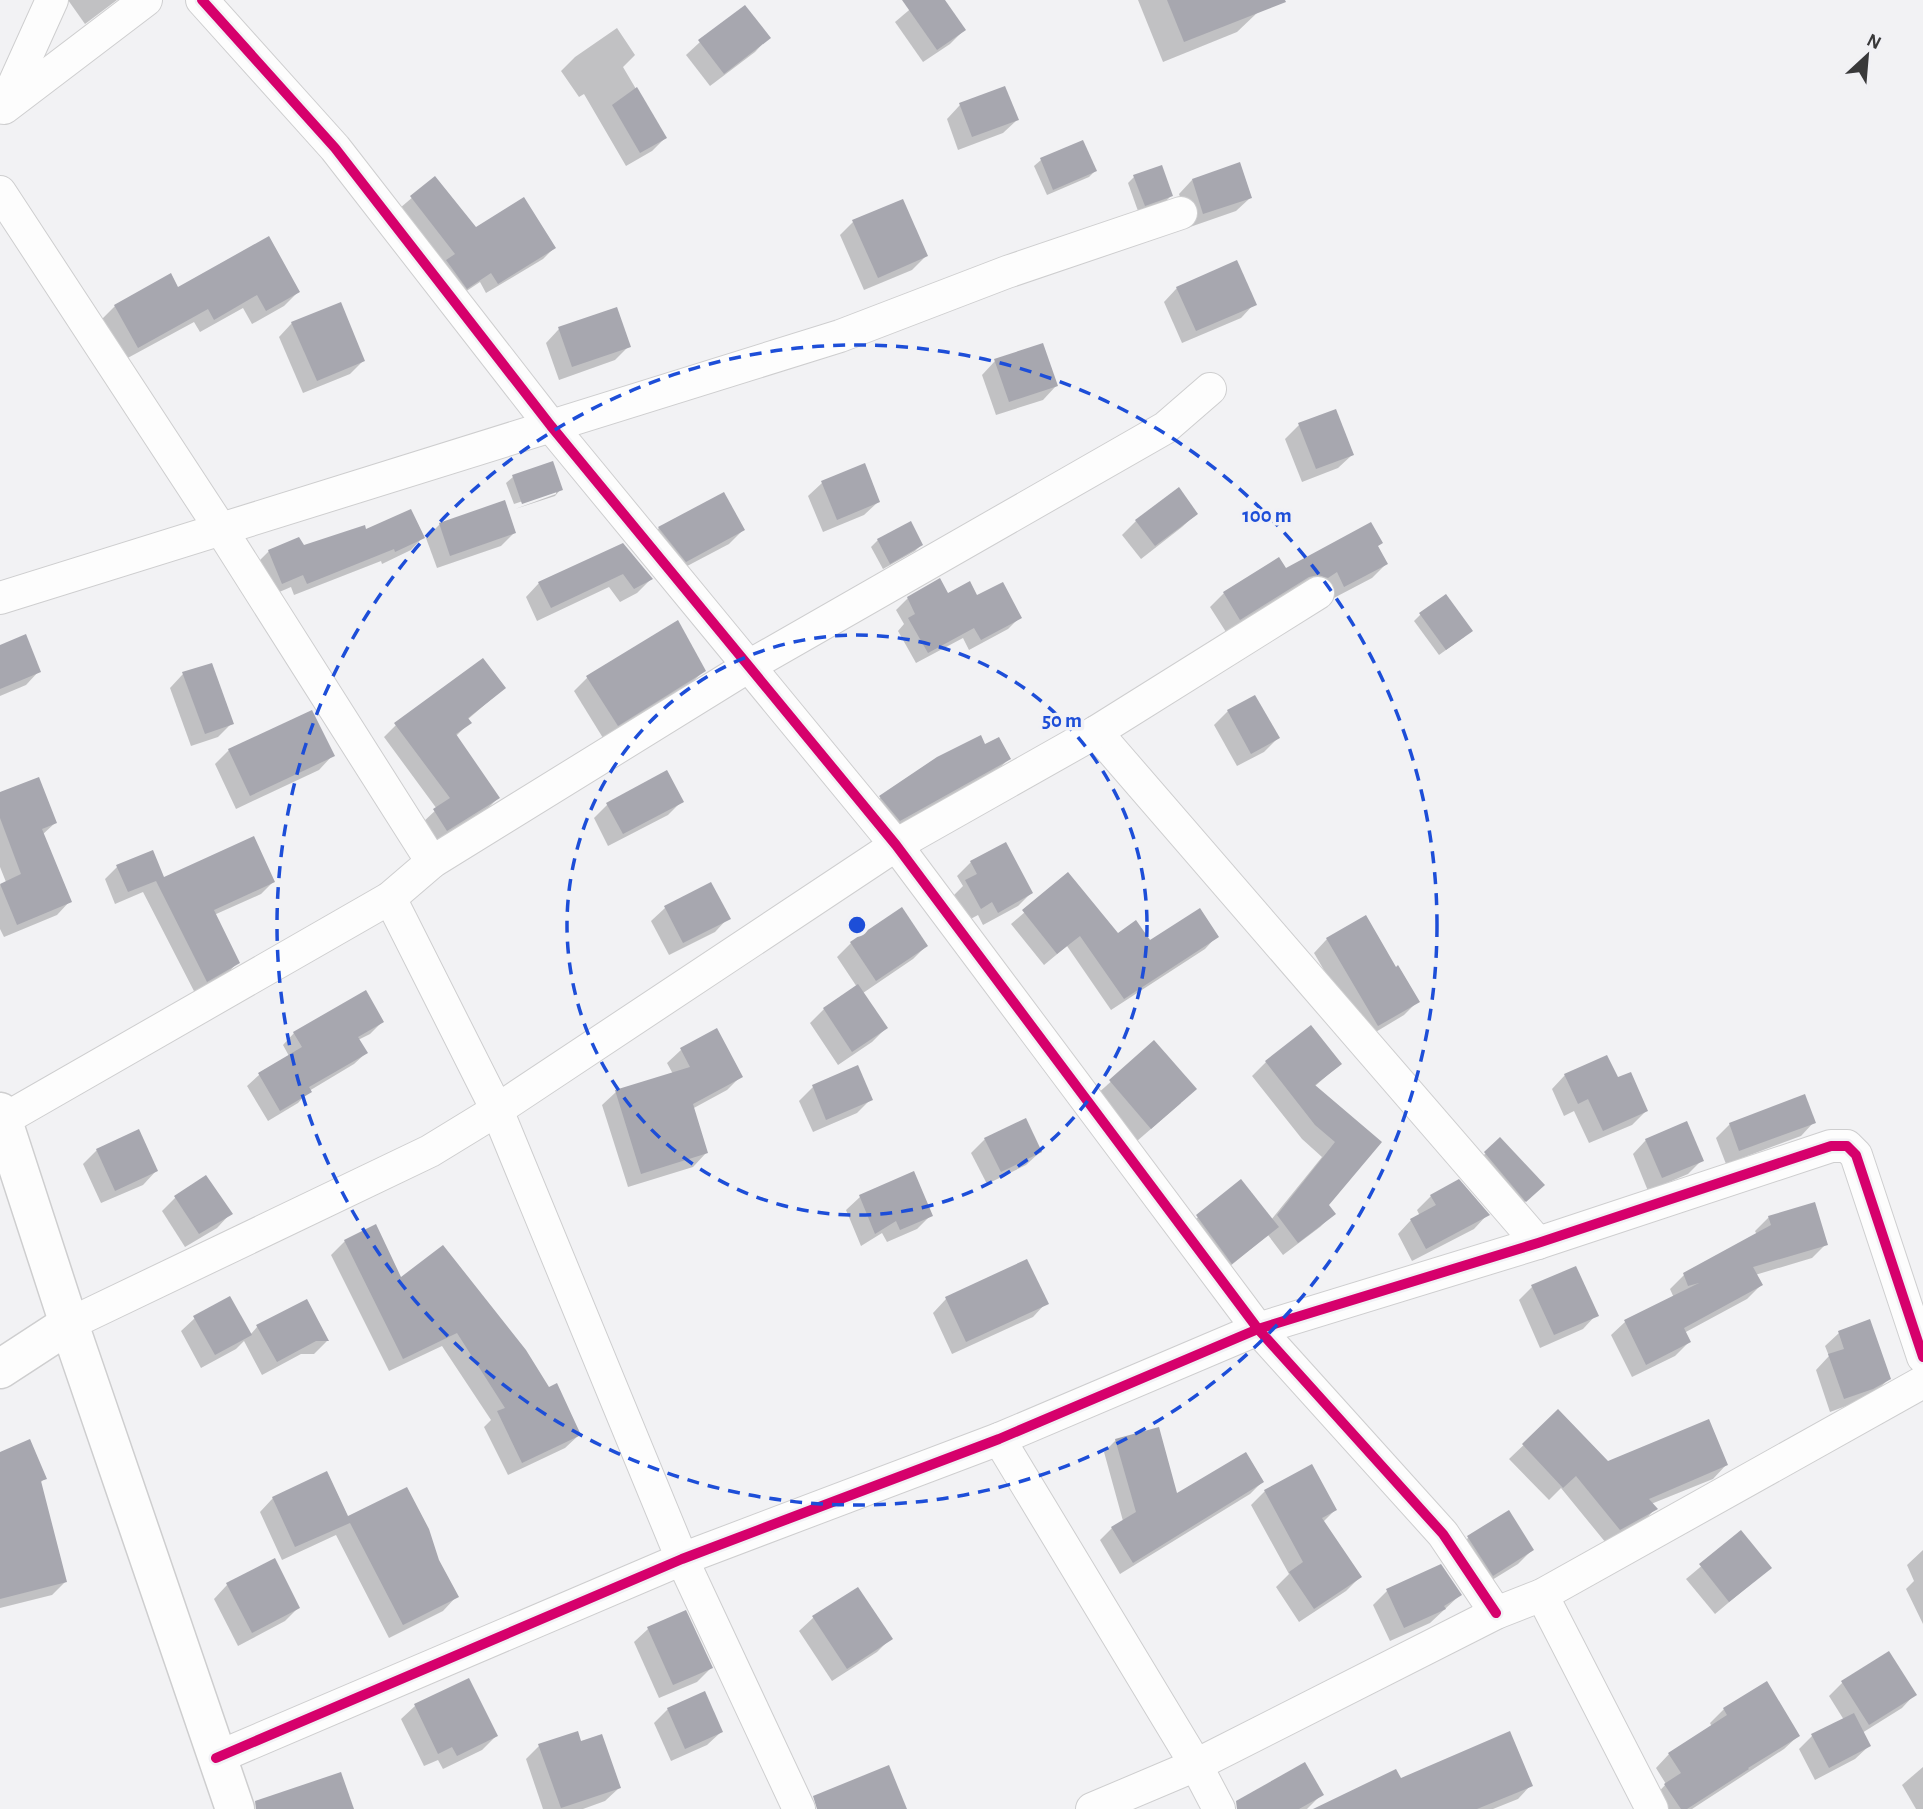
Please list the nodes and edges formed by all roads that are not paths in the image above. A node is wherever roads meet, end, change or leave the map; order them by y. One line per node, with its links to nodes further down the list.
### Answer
1 (52, 0): 4 (street)
2 (146, 0): 4 (street)
3 (202, 0): 8 (street)
4 (2, 114)
5 (0, 192): 9 (street)
6 (1181, 214): 8 (street)
7 (1210, 389): 12 (street)
8 (551, 426): 9 (street); 12 (street)
9 (222, 531): 11 (street); 15 (street)
10 (1318, 593): 13 (street)
11 (0, 598)
12 (749, 666): 14 (street); 15 (street)
13 (1096, 732): 14 (street); 19 (street)
14 (896, 845): 17 (street); 21 (street)
15 (432, 862): 16 (street)
16 (390, 898): 17 (street); 18 (street)
17 (497, 1110): 20 (street); 26 (street)
18 (1, 1116): 20 (street)
19 (1538, 1243): 21 (street); 22 (street)
20 (69, 1324): 23 (street); 29 (street)
21 (1258, 1329): 25 (street); 28 (street)
22 (1923, 1357)
23 (0, 1369)
24 (1923, 1382): 27 (street)
25 (999, 1439): 26 (street); 30 (street)
26 (682, 1559): 29 (street); 32 (street)
27 (1542, 1595): 28 (street); 35 (street)
28 (1496, 1612): 30 (street)
29 (216, 1758): 31 (street)
30 (1196, 1765): 33 (street); 34 (street)
31 (235, 1809)
32 (799, 1809)
33 (1093, 1809)
34 (1219, 1809)
35 (1652, 1809)

